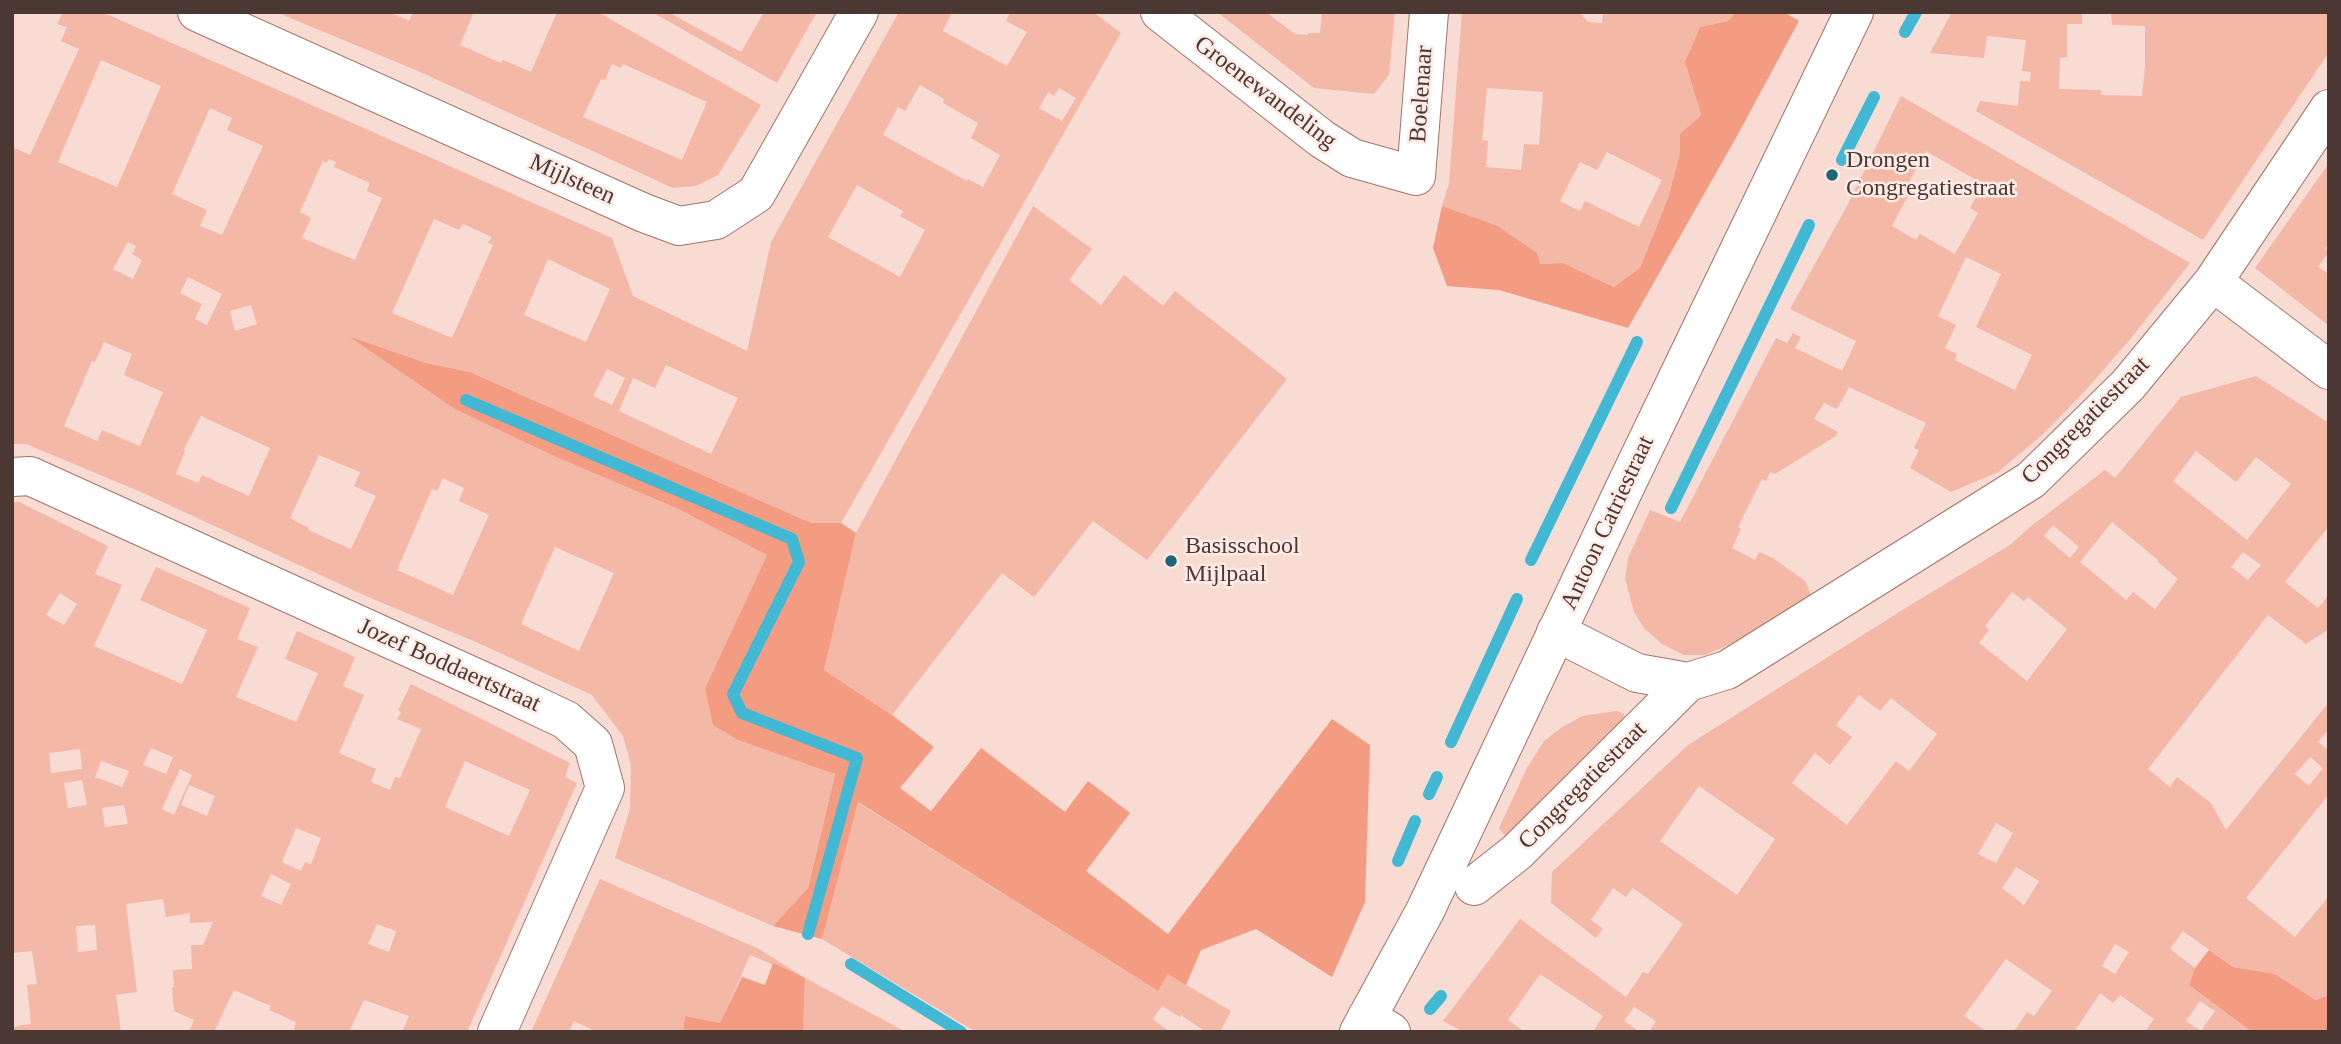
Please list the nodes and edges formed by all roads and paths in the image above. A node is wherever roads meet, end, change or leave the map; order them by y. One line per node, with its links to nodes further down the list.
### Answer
1 (197, 12): 2 (street, Mijlsteen)
2 (859, 12)
3 (1160, 12): 7 (street, Groenewandeling)
4 (1429, 12): 7 (street, Boelenaar)
5 (1854, 12): 11 (street, Antoon Catriestraat)
6 (2329, 109): 8 (street, Congregatiestraat)
7 (1416, 176)
8 (2213, 282): 9 (street); 12 (street, Congregatiestraat)
9 (2329, 370)
10 (12, 477): 15 (street, Jozef Boddaertstraat)
11 (1556, 632): 12 (street, Congregatiestraat); 14 (street, Antoon Catriestraat)
12 (1688, 682): 13 (street, Congregatiestraat)
13 (1474, 886)
14 (1372, 1027)
15 (497, 1032)

